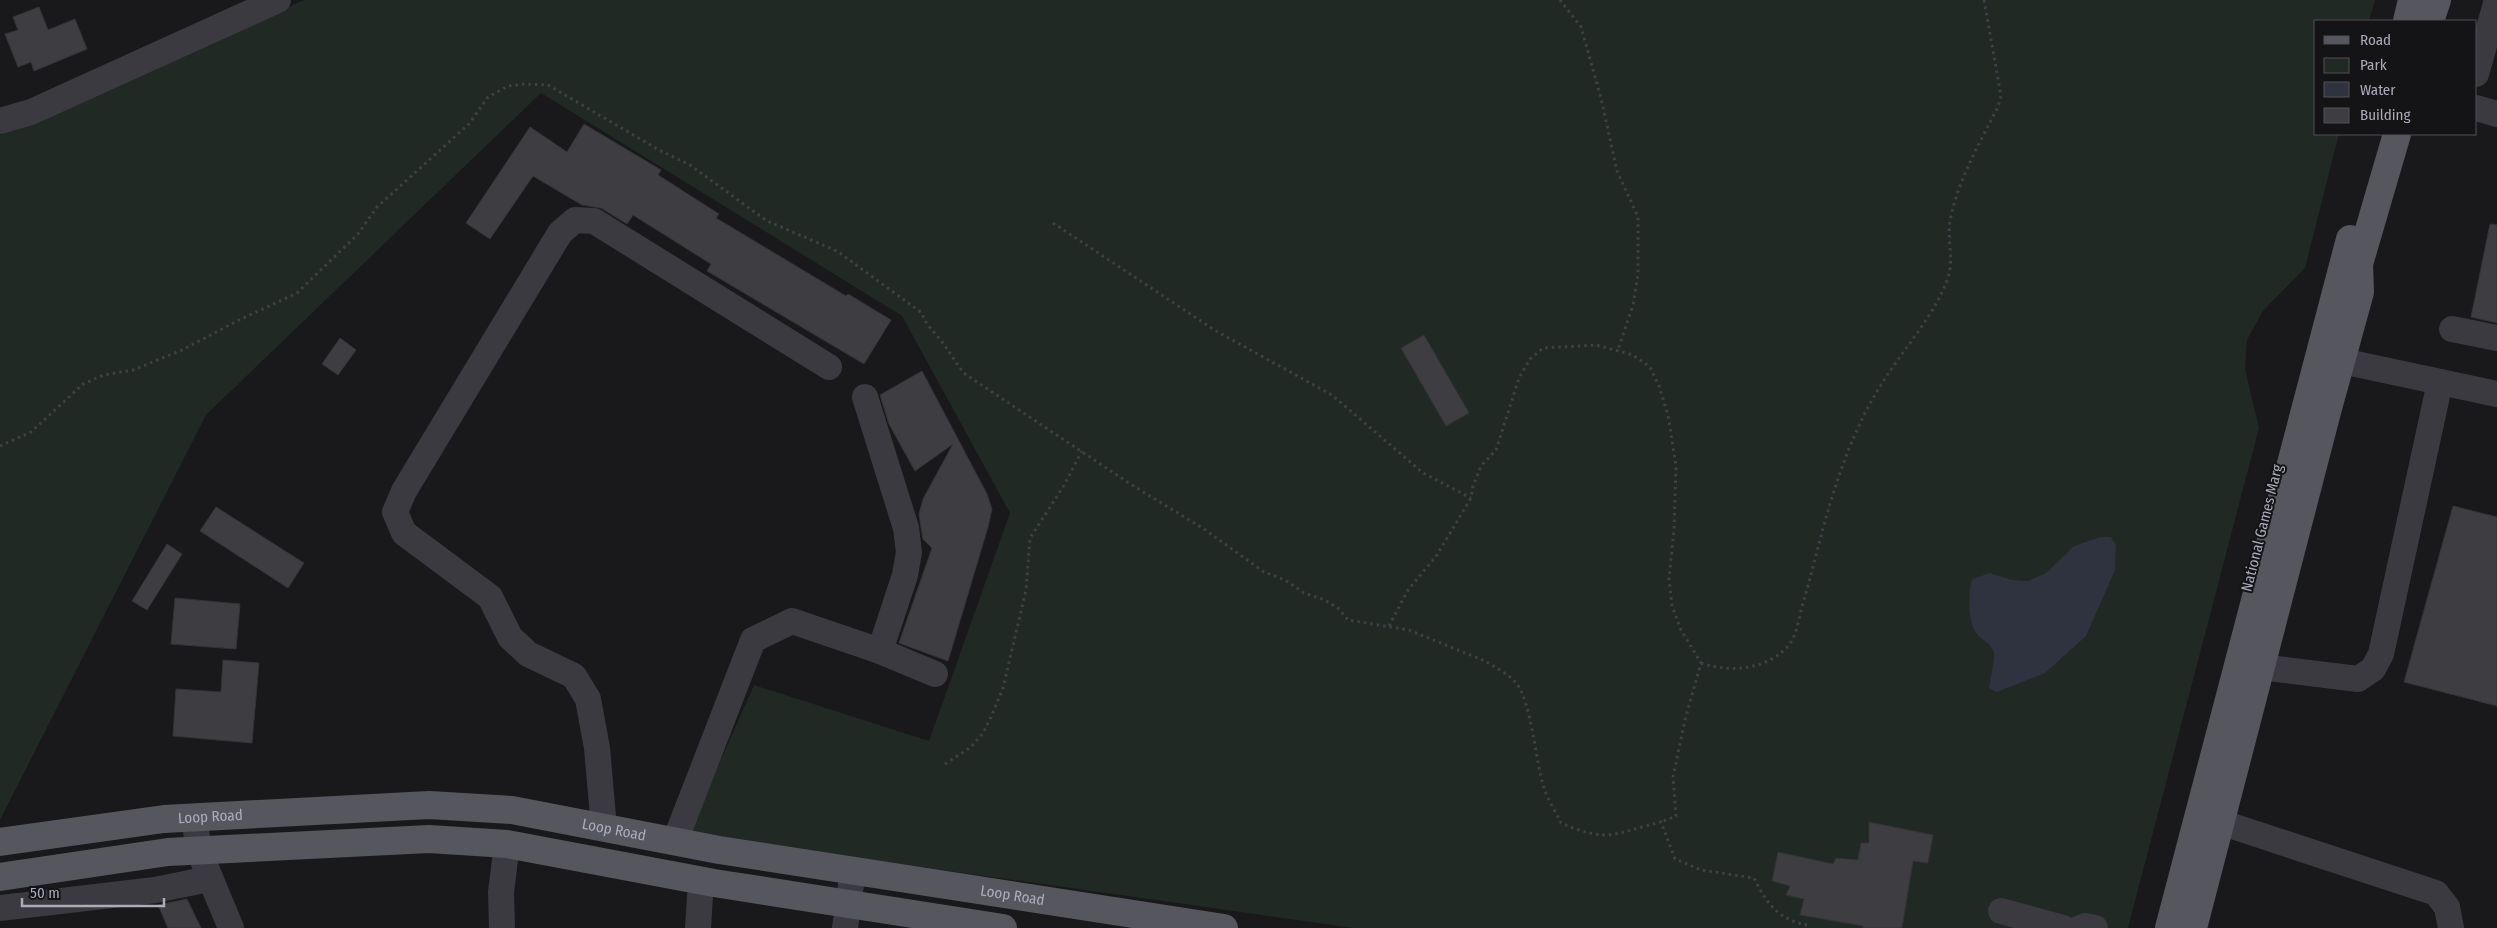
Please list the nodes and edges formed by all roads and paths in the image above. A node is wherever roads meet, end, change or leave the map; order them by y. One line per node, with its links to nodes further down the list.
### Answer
1 (278, 0): 12 (street)
2 (1560, 0): 19 (path)
3 (1984, 0): 30 (path)
4 (2412, 0): 7 (main road)
5 (2437, 0): 8 (main road)
6 (2497, 0): 9 (street)
7 (2407, 20)
8 (2430, 20)
9 (2477, 70)
10 (2477, 108): 11 (street)
11 (2497, 114)
12 (0, 121)
13 (2377, 135): 16 (main road, National Games Marg)
14 (2397, 135): 16 (main road, National Games Marg)
15 (1053, 223): 27 (path)
16 (2351, 263): 20 (main road, National Games Marg); 49 (main road); 59 (main road, National Games Marg)
17 (2452, 329): 18 (street)
18 (2497, 338)
19 (1618, 350): 27 (path); 30 (path)
20 (2342, 360): 22 (street); 31 (main road, National Games Marg)
21 (829, 367): 37 (street)
22 (2440, 382): 23 (street); 31 (street)
23 (2497, 394)
24 (865, 397): 29 (street)
25 (0, 446): 26 (path)
26 (1082, 451): 28 (path); 33 (path)
27 (1471, 498): 28 (path)
28 (1389, 626): 35 (path)
29 (880, 651): 32 (street); 38 (street)
30 (1701, 663): 35 (path)
31 (2261, 667): 36 (main road, National Games Marg)
32 (936, 674)
33 (945, 764)
34 (194, 817): 37 (main road, Loop Road); 39 (main road, Loop Road); 41 (street)
35 (1661, 822): 50 (path)
36 (2220, 822): 49 (main road, National Games Marg); 61 (street)
37 (604, 828): 38 (main road, Loop Road)
38 (675, 841): 42 (main road, Loop Road)
39 (0, 842)
40 (507, 844): 41 (main road); 45 (main road); 52 (street)
41 (199, 851): 43 (main road); 44 (street)
42 (853, 870): 48 (street); 55 (main road, Loop Road)
43 (8, 875): 47 (street)
44 (210, 879): 47 (street); 51 (street)
45 (701, 881): 48 (main road); 53 (street)
46 (2001, 911): 56 (street)
47 (16, 914)
48 (846, 916): 54 (main road)
49 (2185, 916): 60 (main road)
50 (1807, 925)
51 (230, 928)
52 (502, 928)
53 (698, 928)
54 (1003, 928)
55 (1224, 928)
56 (2064, 928)
57 (2080, 928): 58 (street)
58 (2095, 928)
59 (2158, 928)
60 (2169, 928)
61 (2451, 928)

